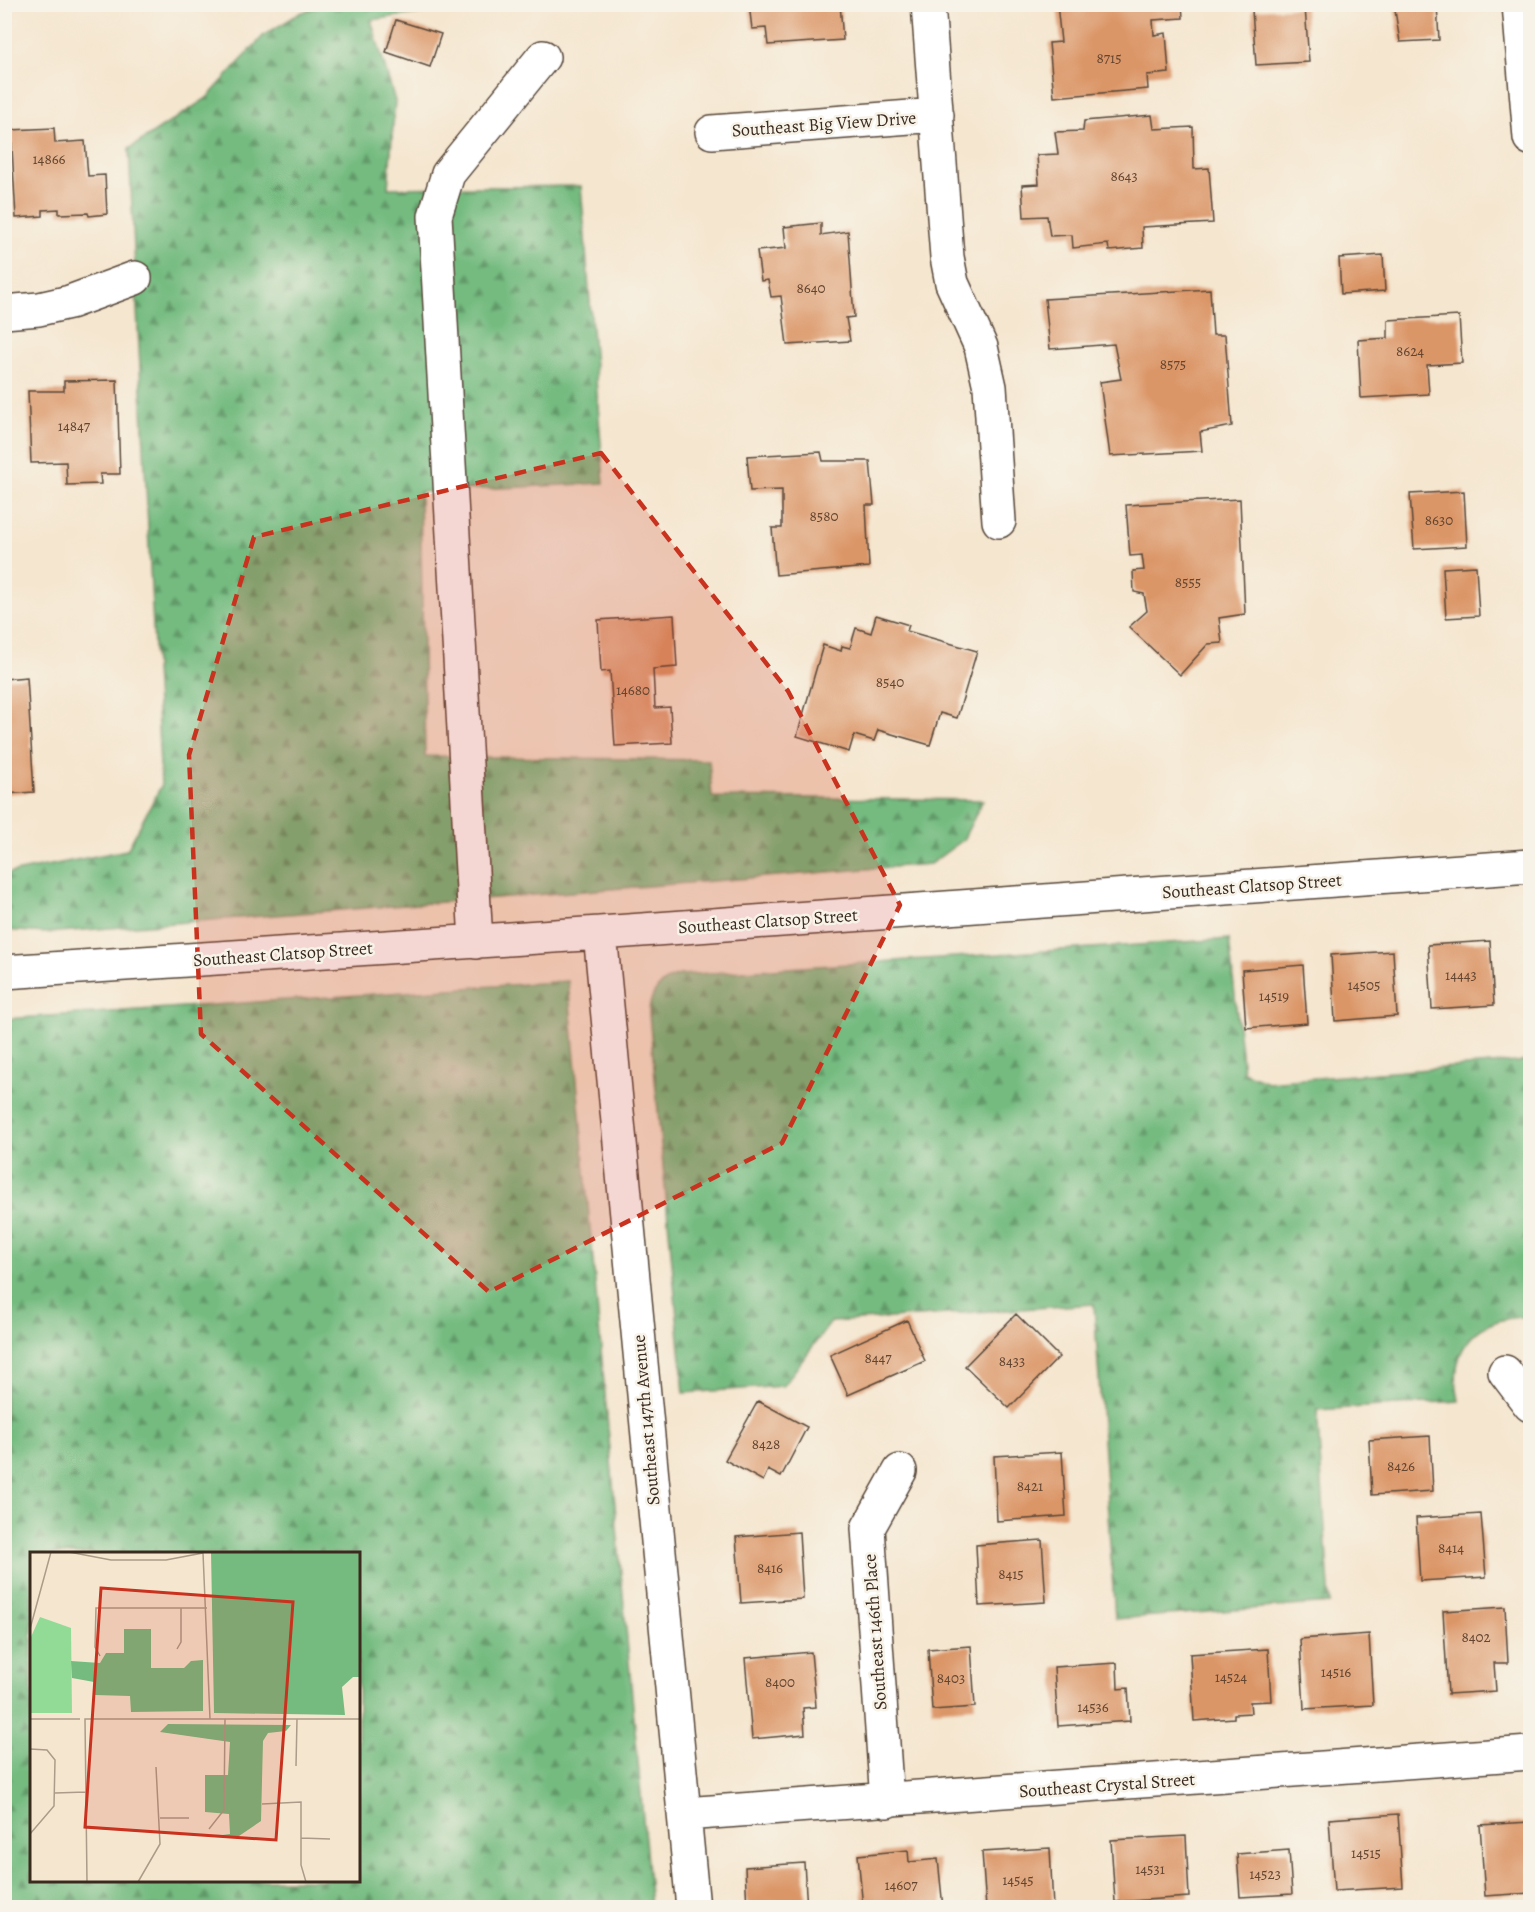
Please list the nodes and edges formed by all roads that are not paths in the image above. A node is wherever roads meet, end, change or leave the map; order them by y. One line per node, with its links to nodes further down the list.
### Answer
1 (928, 4): 4 (street)
2 (1519, 4): 6 (street)
3 (543, 57): 12 (street)
4 (937, 115): 5 (street, Southeast Big View Drive); 9 (street)
5 (712, 132)
6 (1530, 138)
7 (135, 278): 8 (street)
8 (4, 312)
9 (999, 521)
10 (1530, 866): 11 (street, Southeast Clatsop Street)
11 (600, 933): 12 (street, Southeast Clatsop Street); 19 (street, Southeast 147th Avenue)
12 (476, 942): 13 (street, Southeast Clatsop Street)
13 (4, 972)
14 (1505, 1372): 15 (street)
15 (1530, 1406)
16 (900, 1471): 18 (street, Southeast 146th Place)
17 (1530, 1753): 18 (street, Southeast Crystal Street)
18 (887, 1801): 19 (street, Southeast Crystal Street)
19 (684, 1815): 20 (street, Southeast 147th Avenue)
20 (693, 1908)

